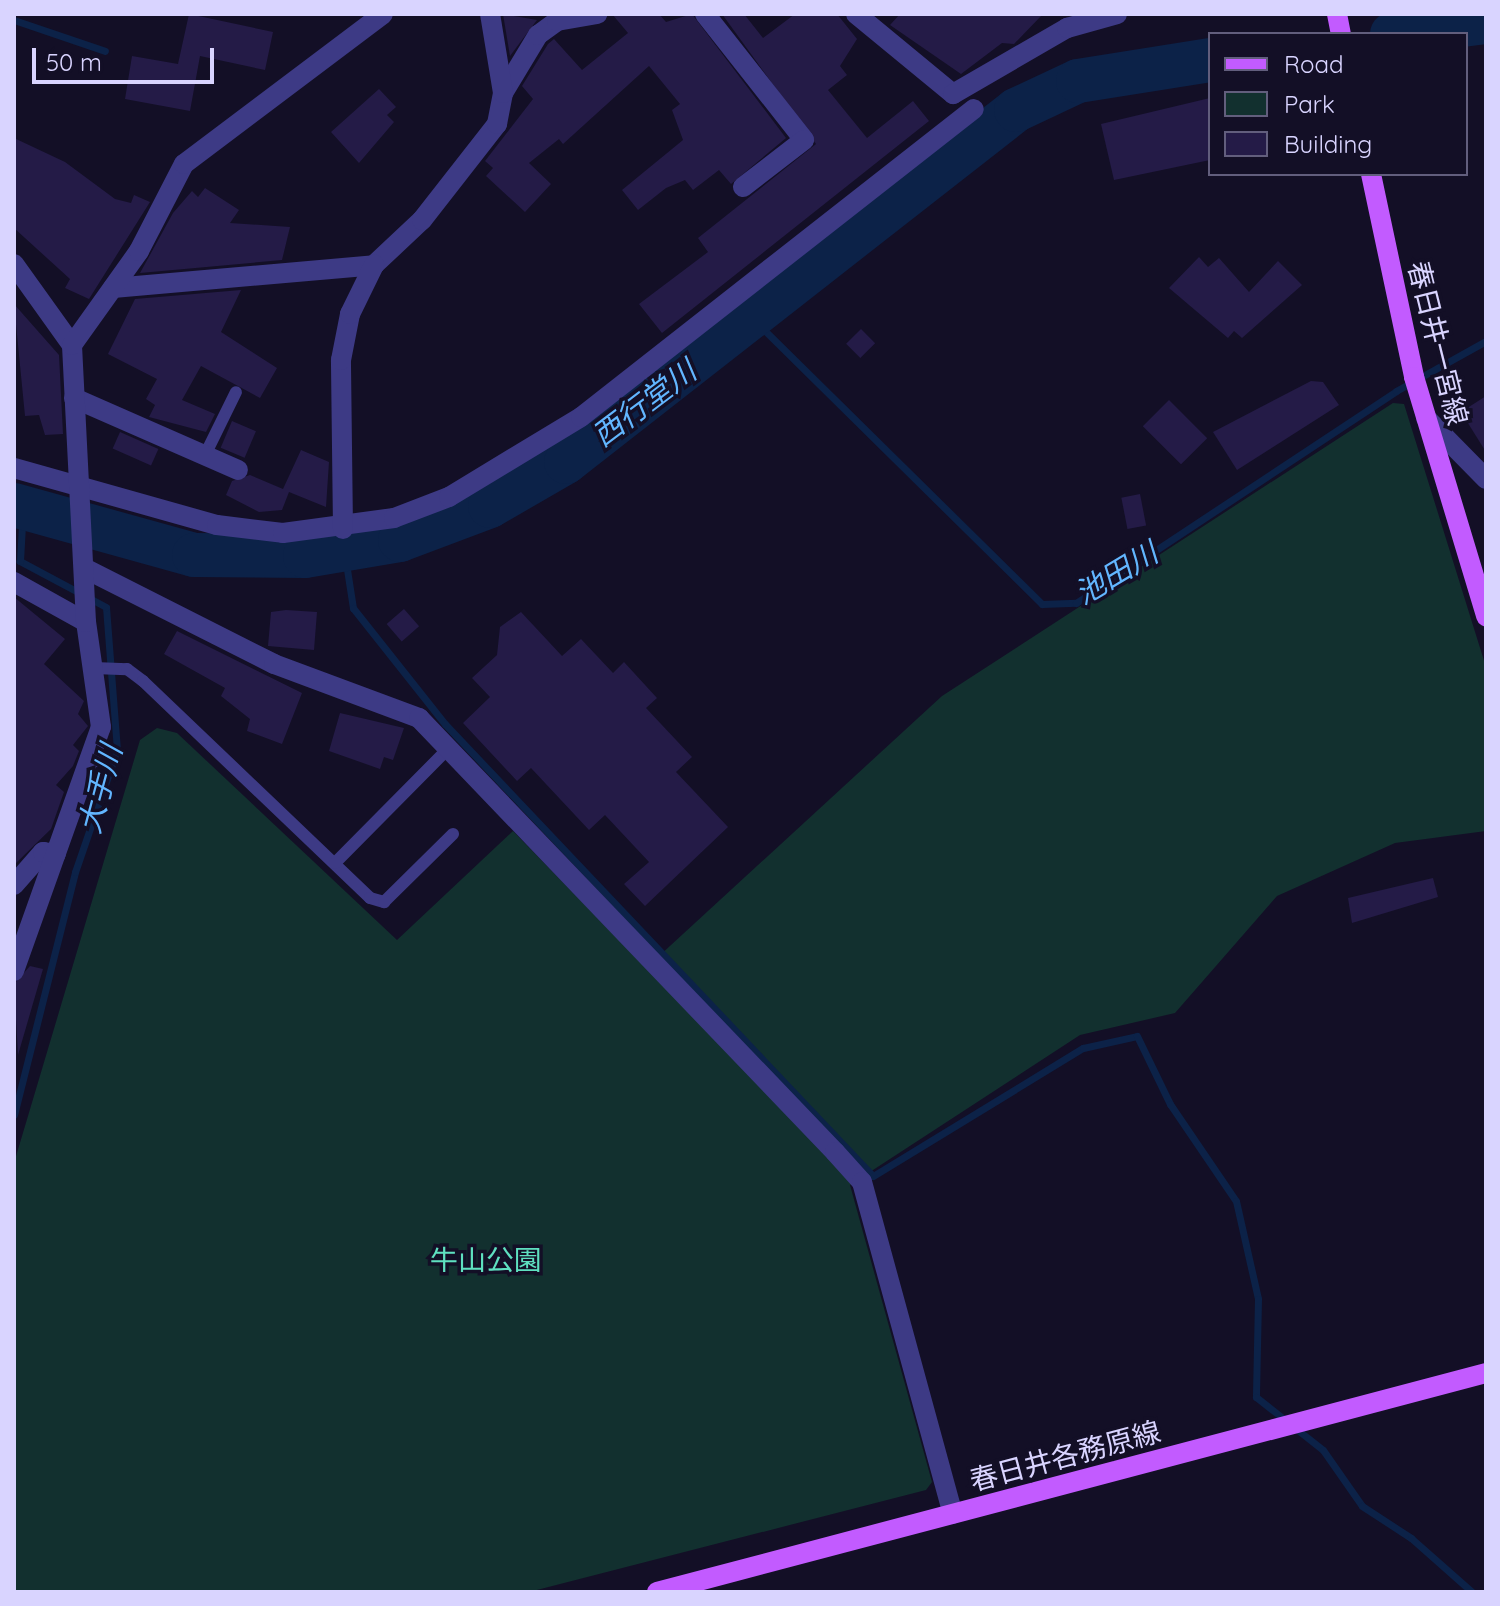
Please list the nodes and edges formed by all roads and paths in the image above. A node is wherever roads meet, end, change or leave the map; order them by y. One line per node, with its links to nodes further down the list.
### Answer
1 (383, 14): 14 (street)
2 (490, 14): 8 (street)
3 (597, 14): 8 (street)
4 (705, 14): 11 (street)
5 (856, 14): 7 (street)
6 (1117, 14): 7 (street)
7 (1060, 21)
8 (503, 93): 13 (street)
9 (974, 109): 24 (street)
10 (1371, 176): 18 (main road, 春日井一宮線)
11 (743, 187)
12 (14, 264): 15 (street)
13 (374, 265): 14 (street); 24 (street)
14 (113, 288): 15 (street)
15 (72, 345): 17 (street)
16 (236, 392): 19 (lane)
17 (74, 398): 19 (street); 23 (street)
18 (1424, 411): 22 (street); 27 (main road, 春日井一宮線)
19 (205, 455): 21 (street)
20 (14, 468): 23 (street)
21 (238, 470)
22 (1486, 479)
23 (78, 486): 24 (street); 25 (street)
24 (343, 529)
25 (84, 568): 28 (street); 30 (street)
26 (14, 582): 28 (street)
27 (1486, 616)
28 (86, 622): 29 (street)
29 (94, 668): 32 (street); 33 (lane)
30 (447, 750): 33 (lane); 37 (street)
31 (453, 834): 33 (lane)
32 (56, 854): 34 (street); 35 (street)
33 (335, 863)
34 (14, 884)
35 (14, 971)
36 (1486, 1373): 37 (main road, 春日井各務原線)
37 (953, 1514): 38 (main road, 春日井各務原線)
38 (657, 1592)

